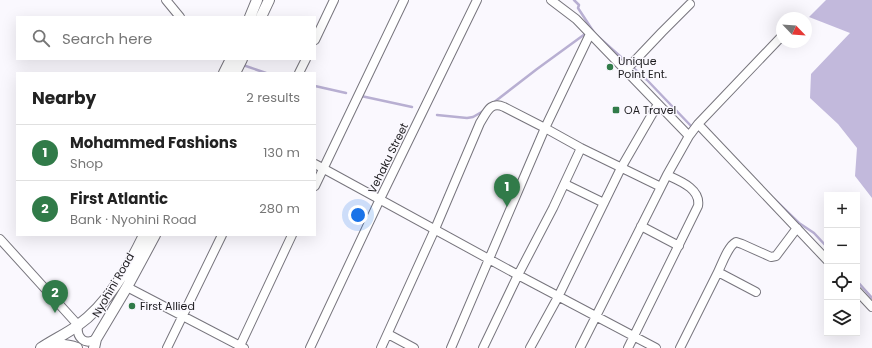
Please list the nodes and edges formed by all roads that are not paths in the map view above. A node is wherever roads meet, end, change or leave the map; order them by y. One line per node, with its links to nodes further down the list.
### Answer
1 (166, 0): 9 (street)
2 (257, 0): 10 (main road)
3 (269, 0): 11 (main road)
4 (334, 0): 13 (street)
5 (404, 0): 28 (street)
6 (476, 0): 34 (street, Vehaku Street)
7 (551, 0): 12 (street)
8 (690, 4): 18 (street)
9 (179, 16)
10 (250, 16)
11 (261, 16)
12 (590, 34): 18 (street); 24 (street)
13 (316, 38)
14 (776, 42): 23 (street)
15 (230, 60): 19 (main road)
16 (242, 60): 20 (main road)
17 (306, 60): 21 (street)
18 (625, 71): 22 (street)
19 (224, 72)
20 (236, 72)
21 (300, 72)
22 (658, 104): 25 (street); 29 (street)
23 (698, 124): 25 (street); 37 (street)
24 (546, 128): 26 (street); 38 (street); 46 (street)
25 (689, 136): 30 (street)
26 (581, 148): 29 (street); 32 (street)
27 (316, 164): 28 (street)
28 (323, 168): 31 (street); 34 (street)
29 (621, 168): 33 (street); 35 (street)
30 (668, 175): 33 (street); 44 (street)
31 (316, 184)
32 (565, 184): 35 (street); 48 (street)
33 (661, 187): 36 (street)
34 (380, 199): 38 (street); 64 (street, Vehaku Street)
35 (604, 203): 52 (street)
36 (641, 226): 44 (street); 55 (street)
37 (797, 228): 45 (street); 47 (street)
38 (435, 229): 46 (street); 57 (street)
39 (143, 236): 56 (main road, Nyohini Road)
40 (154, 236): 49 (main road, Nyohini Road)
41 (222, 236): 54 (street)
42 (292, 236): 60 (street)
43 (0, 239): 56 (street)
44 (679, 246): 58 (street)
45 (824, 257)
46 (489, 260): 48 (street); 67 (street)
47 (718, 272): 50 (street); 73 (street)
48 (518, 276): 52 (street); 68 (street)
49 (127, 287): 54 (street); 59 (main road, Nyohini Road)
50 (756, 292)
51 (860, 294): 53 (street)
52 (558, 296): 55 (street); 69 (street)
53 (872, 307)
54 (182, 316): 60 (street); 63 (street)
55 (596, 316): 58 (street); 70 (street)
56 (78, 325): 59 (street); 61 (main road, Nyohini Road)
57 (388, 334): 65 (street); 66 (street)
58 (634, 336): 71 (street); 72 (street)
59 (95, 343)
60 (241, 347)
61 (40, 348): 62 (main road)
62 (76, 348)
63 (167, 348)
64 (310, 348)
65 (381, 348)
66 (414, 348)
67 (451, 348)
68 (483, 348)
69 (530, 348)
70 (580, 348)
71 (628, 348)
72 (656, 348)
73 (680, 348)

